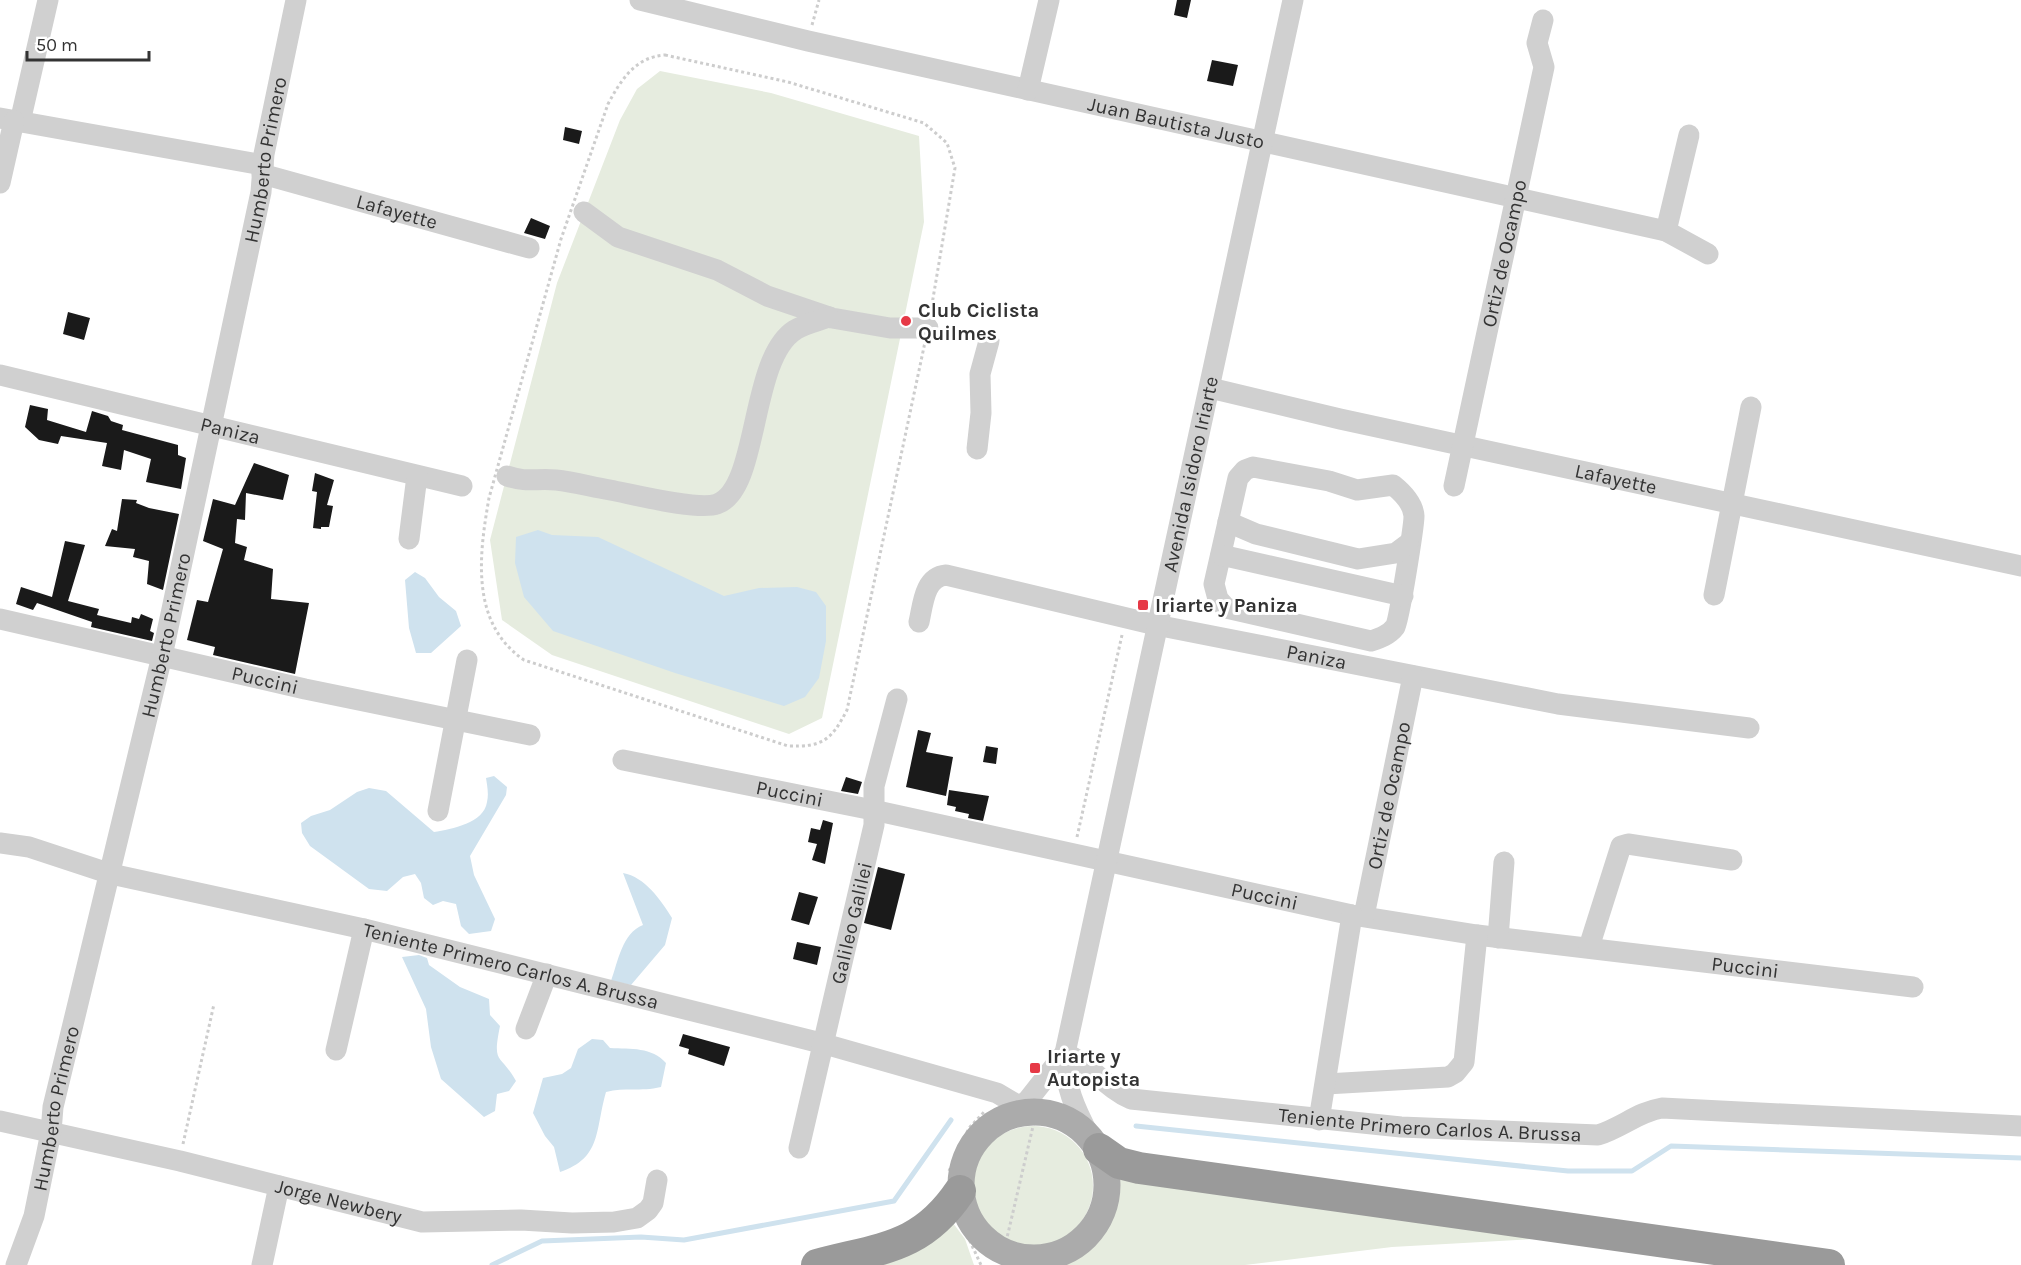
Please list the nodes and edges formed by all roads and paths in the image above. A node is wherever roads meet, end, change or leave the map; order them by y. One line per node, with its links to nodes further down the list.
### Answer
1 (48, 0): 10 (street)
2 (296, 0): 13 (street, Humberto Primero)
3 (640, 0): 8 (street, Juan Bautista Justo)
4 (819, 0): 8 (path)
5 (1049, 0): 9 (street)
6 (1293, 0): 12 (street, Avenida Isidoro Iriarte)
7 (1543, 20): 15 (street, Ortiz de Ocampo)
8 (808, 41): 9 (street, Juan Bautista Justo)
9 (1028, 90): 12 (street, Juan Bautista Justo)
10 (11, 120): 13 (street, Lafayette); 14 (street)
11 (1689, 135): 17 (street)
12 (1263, 142): 15 (street, Juan Bautista Justo); 24 (street, Avenida Isidoro Iriarte)
13 (262, 170): 18 (street, Lafayette); 26 (street, Humberto Primero)
14 (0, 183)
15 (1515, 199): 17 (street, Juan Bautista Justo); 27 (street, Ortiz de Ocampo)
16 (585, 212): 20 (street)
17 (1666, 231): 19 (street, Juan Bautista Justo)
18 (529, 248)
19 (1708, 254)
20 (828, 316): 21 (street); 30 (street)
21 (928, 328): 21 (path)
22 (989, 341): 28 (street)
23 (0, 375): 26 (street, Paniza)
24 (1210, 388): 27 (street, Lafayette); 43 (street, Avenida Isidoro Iriarte)
25 (1751, 407): 33 (street)
26 (210, 426): 29 (street, Paniza); 45 (street, Humberto Primero)
27 (1462, 443): 32 (street, Ortiz de Ocampo); 33 (street, Lafayette)
28 (977, 448)
29 (417, 476): 31 (street, Paniza); 35 (street)
30 (507, 476)
31 (462, 486)
32 (1455, 486)
33 (1732, 504): 38 (street, Lafayette); 39 (street)
34 (1228, 522): 36 (street); 36 (street); 37 (street)
35 (409, 539)
36 (1408, 544): 40 (street)
37 (1221, 555): 40 (street); 40 (street)
38 (2021, 567)
39 (1714, 595)
40 (1402, 596)
41 (0, 619): 45 (street, Puccini)
42 (919, 622): 43 (street, Paniza)
43 (1156, 625): 47 (street, Paniza); 57 (street, Avenida Isidoro Iriarte)
44 (1122, 634): 56 (path)
45 (162, 656): 49 (street, Puccini); 60 (street, Humberto Primero)
46 (467, 660): 49 (street)
47 (1413, 676): 50 (street, Paniza); 61 (street, Ortiz de Ocampo)
48 (897, 699): 53 (street, Galileo Galilei)
49 (457, 721): 51 (street, Puccini); 54 (street)
50 (1749, 728)
51 (530, 735)
52 (623, 760): 53 (street, Puccini)
53 (873, 810): 56 (street, Puccini); 70 (street, Galileo Galilei)
54 (438, 811)
55 (0, 843): 60 (street, Teniente Primero Carlos A. Brussa)
56 (1074, 854): 57 (street, Puccini)
57 (1105, 860): 61 (street, Puccini); 72 (street, Avenida Isidoro Iriarte)
58 (1732, 860): 65 (street)
59 (1504, 862): 64 (street)
60 (111, 874): 62 (street, Teniente Primero Carlos A. Brussa); 78 (street, Humberto Primero)
61 (1358, 916): 63 (street, Puccini); 73 (street, Ortiz de Ocampo)
62 (364, 929): 66 (street, Teniente Primero Carlos A. Brussa); 71 (street)
63 (1477, 935): 64 (street, Puccini); 73 (street)
64 (1498, 938): 65 (street, Puccini)
65 (1589, 947): 67 (street, Puccini)
66 (547, 974): 69 (street); 70 (street, Teniente Primero Carlos A. Brussa)
67 (1913, 987)
68 (214, 1004): 81 (path)
69 (526, 1029)
70 (821, 1043): 74 (street, Teniente Primero Carlos A. Brussa); 80 (street, Galileo Galilei)
71 (336, 1050)
72 (1065, 1053): 74 (street, Avenida Isidoro Iriarte); 75 (street, Teniente Primero Carlos A. Brussa); 79 (street, Avenida Isidoro Iriarte)
73 (1326, 1084): 75 (street, Ortiz de Ocampo)
74 (1015, 1111): 79 (main road); 83 (main road); 83 (path); 87 (path); 87 (path); 87 (path)
75 (1319, 1120): 77 (street, Teniente Primero Carlos A. Brussa)
76 (0, 1121): 78 (street, Jorge Newbery)
77 (2021, 1126)
78 (51, 1132): 81 (street, Jorge Newbery); 89 (street, Humberto Primero)
79 (1094, 1143): 88 (main road); 93 (highway)
80 (799, 1148)
81 (180, 1161): 84 (street, Jorge Newbery)
82 (657, 1180): 84 (street, Jorge Newbery)
83 (953, 1185): 85 (highway); 86 (main road)
84 (279, 1186): 90 (street)
85 (941, 1217): 91 (highway); 92 (path)
86 (975, 1229): 87 (main road); 88 (main road)
87 (999, 1254)
88 (1054, 1260)
89 (15, 1265)
90 (262, 1265)
91 (817, 1265)
92 (981, 1265)
93 (1829, 1265)

